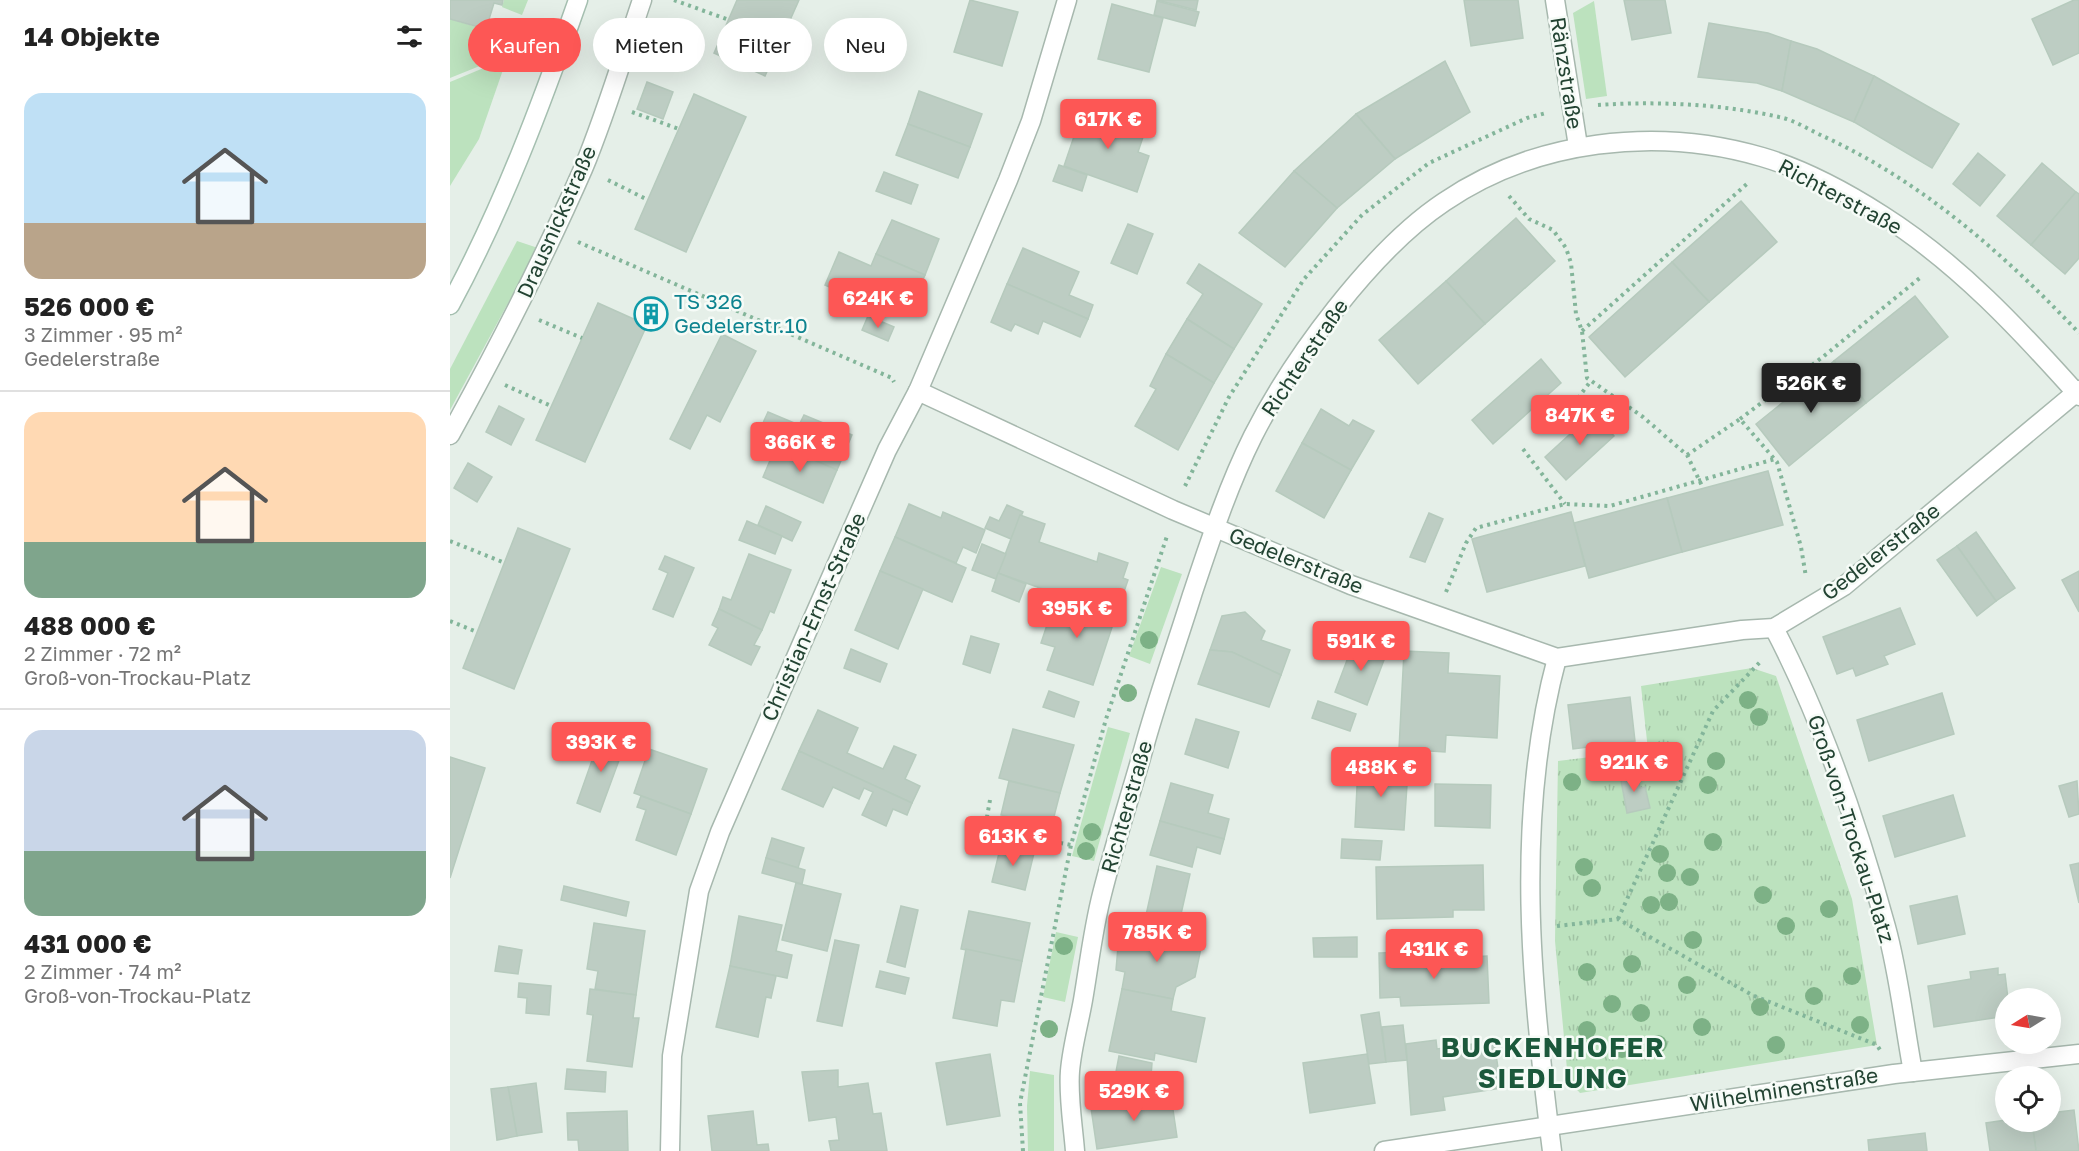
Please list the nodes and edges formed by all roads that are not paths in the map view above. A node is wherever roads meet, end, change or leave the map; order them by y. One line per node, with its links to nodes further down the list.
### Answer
1 (578, 0): 6 (street)
2 (642, 0): 9 (street, Drausnickstraße)
3 (1067, 0): 7 (street, Christian-Ernst-Straße)
4 (1555, 0): 5 (street, Ränzstraße)
5 (1578, 146): 8 (street, Richterstraße); 10 (street, Richterstraße)
6 (450, 305)
7 (918, 391): 10 (street, Gedelerstraße); 16 (street, Christian-Ernst-Straße)
8 (2078, 393): 11 (street, Gedelerstraße)
9 (450, 435)
10 (1215, 527): 12 (street, Gedelerstraße); 17 (street, Richterstraße)
11 (1777, 634): 12 (street, Gedelerstraße); 14 (street, Groß-von-Trockau-Platz)
12 (1557, 658): 15 (street)
13 (2079, 1054): 14 (street, Wilhelminenstraße)
14 (1913, 1072): 15 (street, Wilhelminenstraße)
15 (1549, 1126): 18 (street, Wilhelminenstraße); 19 (street)
16 (670, 1151)
17 (1075, 1151)
18 (1384, 1151)
19 (1552, 1151)

